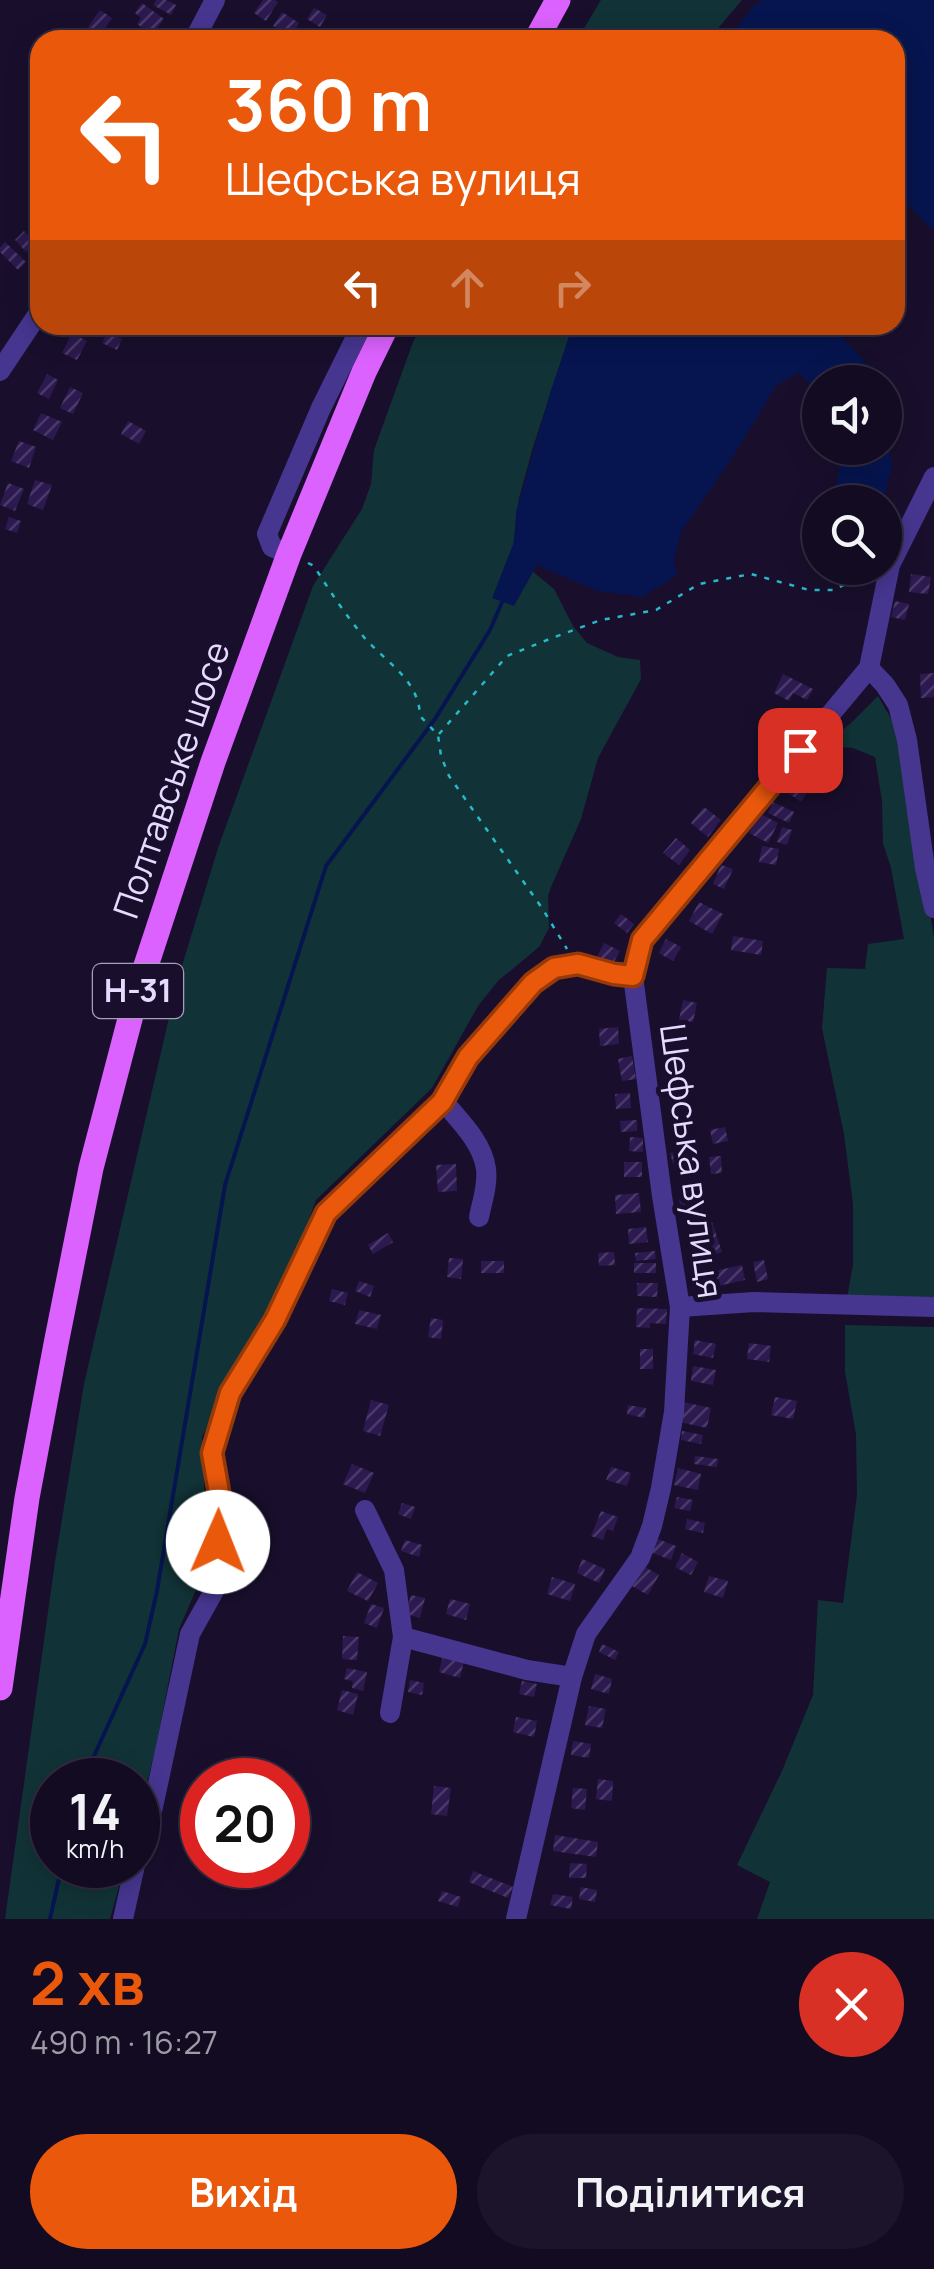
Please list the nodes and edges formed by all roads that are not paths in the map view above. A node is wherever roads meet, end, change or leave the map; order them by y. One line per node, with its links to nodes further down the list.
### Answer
1 (216, 0): 3 (street)
2 (558, 0): 4 (main road)
3 (200, 30)
4 (542, 30)
5 (30, 325): 8 (street)
6 (357, 335): 10 (street)
7 (382, 335): 10 (main road, Полтавське шосе / Н-31)
8 (0, 371)
9 (934, 478): 11 (street, Шефська вулиця)
10 (289, 554): 21 (main road, Полтавське шосе / Н-31)
11 (869, 668): 12 (street); 13 (street, Шефська вулиця)
12 (934, 908)
13 (633, 976): 14 (street); 16 (street, Шефська вулиця)
14 (442, 1102): 15 (street); 23 (street)
15 (479, 1217)
16 (680, 1307): 17 (street); 20 (street, Шефська вулиця)
17 (934, 1308)
18 (365, 1510): 19 (street)
19 (404, 1637): 20 (street); 22 (street)
20 (572, 1677): 26 (street, Шефська вулиця)
21 (0, 1688)
22 (390, 1712)
23 (160, 1778)
24 (130, 1888): 25 (street)
25 (123, 1919)
26 (516, 1919)

